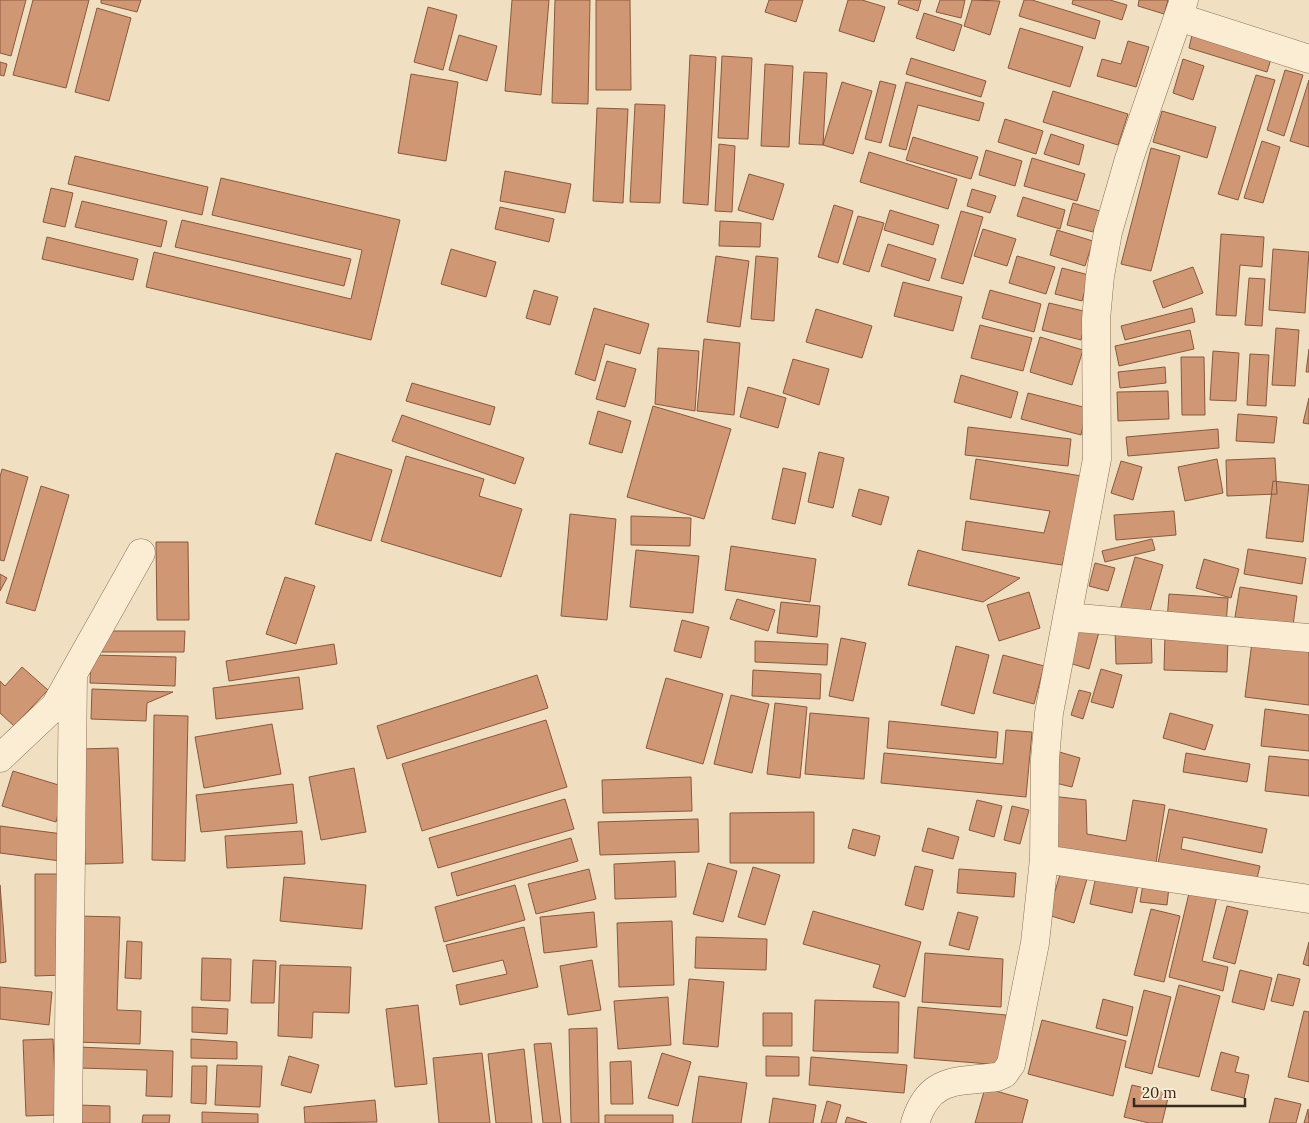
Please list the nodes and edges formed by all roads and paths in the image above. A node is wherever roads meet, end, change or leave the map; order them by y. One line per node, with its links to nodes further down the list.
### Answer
1 (1181, 8): 2 (street); 4 (street)
2 (1309, 59)
3 (141, 553): 6 (street)
4 (1067, 617): 5 (street); 8 (street)
5 (1309, 638)
6 (73, 674): 7 (street); 10 (street)
7 (0, 758)
8 (1044, 859): 9 (street); 11 (street)
9 (1309, 900)
10 (68, 1123)
11 (914, 1123)

